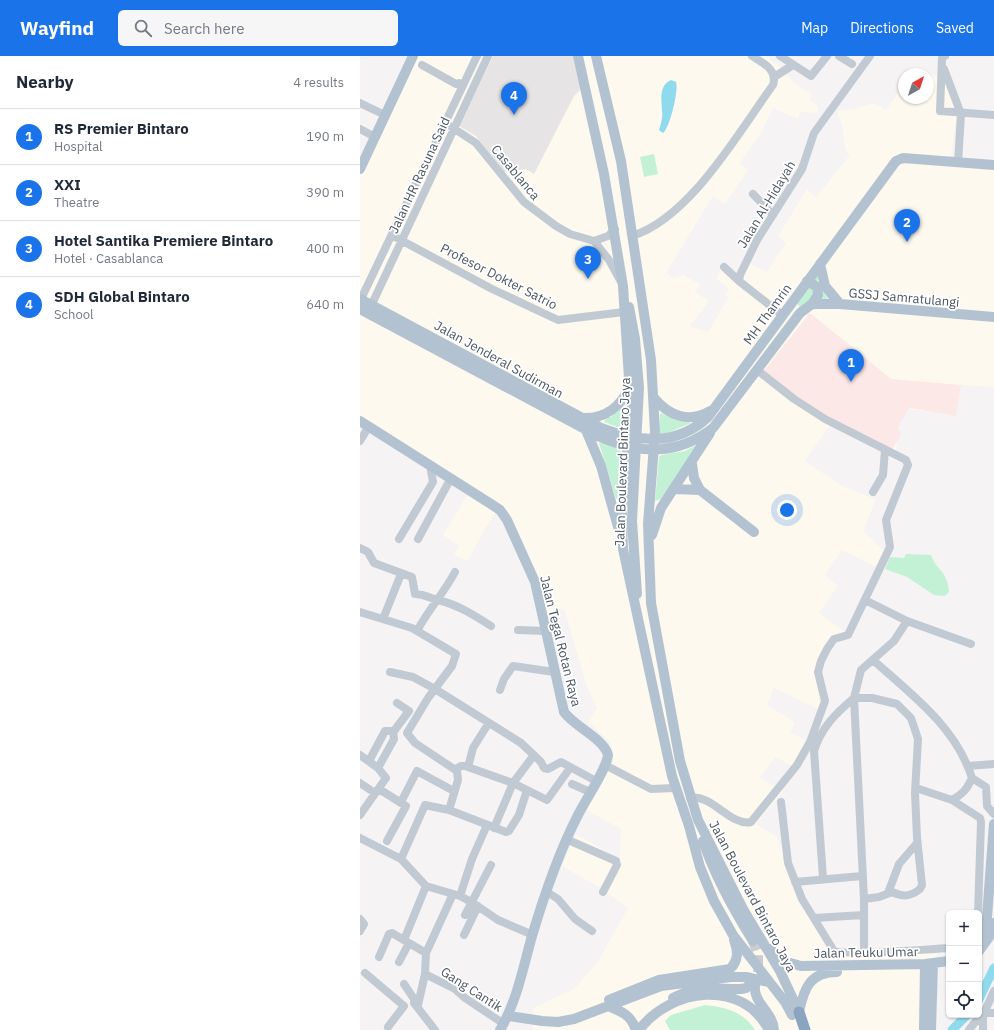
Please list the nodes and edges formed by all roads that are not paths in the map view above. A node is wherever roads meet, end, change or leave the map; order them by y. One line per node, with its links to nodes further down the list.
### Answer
1 (413, 56): 20 (main road)
2 (476, 56): 17 (street, Jalan HR Rasuna Said)
3 (488, 56): 23 (street, Jalan HR Rasuna Said)
4 (578, 56): 31 (main road, Jalan Boulevard Bintaro Jaya)
5 (596, 56): 33 (main road, Jalan Boulevard Bintaro Jaya)
6 (752, 56): 16 (street)
7 (780, 56): 14 (street)
8 (827, 56): 14 (street)
9 (839, 56): 12 (street)
10 (870, 56): 30 (street, Jalan Al-Hidayah)
11 (945, 56): 15 (street)
12 (852, 64)
13 (422, 65): 17 (street)
14 (793, 65): 16 (street)
15 (943, 66): 19 (street); 19 (street)
16 (774, 77): 33 (street)
17 (461, 84): 22 (street, Jalan HR Rasuna Said)
18 (360, 103): 20 (street)
19 (961, 114): 21 (street); 26 (street)
20 (385, 115): 25 (main road)
21 (994, 115)
22 (445, 123): 23 (street, Casablanca); 32 (street, Jalan HR Rasuna Said)
23 (454, 128): 34 (street, Jalan HR Rasuna Said); 35 (street, Casablanca)
24 (360, 130): 25 (street)
25 (375, 137): 28 (main road)
26 (958, 163): 27 (main road); 36 (main road, MH Thamrin)
27 (994, 165)
28 (360, 169)
29 (753, 194): 30 (street)
30 (773, 215): 38 (street, Jalan Al-Hidayah)
31 (615, 229): 35 (street); 41 (main road, Jalan Boulevard Bintaro Jaya)
32 (391, 235): 34 (street, Profesor Dokter Satrio); 42 (street, Jalan HR Rasuna Said)
33 (632, 236): 40 (main road, Jalan Boulevard Bintaro Jaya)
34 (401, 240): 43 (street, Jalan HR Rasuna Said); 46 (street, Profesor Dokter Satrio)
35 (594, 241): 41 (street)
36 (820, 264): 39 (main road, MH Thamrin); 45 (main road)
37 (724, 267): 38 (street)
38 (739, 281): 47 (street)
39 (807, 281): 44 (main road); 47 (main road, MH Thamrin)
40 (638, 284): 46 (main road, Jalan Boulevard Bintaro Jaya); 52 (main road, Jalan Boulevard Bintaro Jaya)
41 (623, 285): 46 (main road, Jalan Boulevard Bintaro Jaya)
42 (360, 302): 43 (main road, Jalan Jenderal Sudirman); 49 (main road, Jalan Jenderal Sudirman)
43 (372, 304): 49 (main road, Jalan Jenderal Sudirman)
44 (812, 304): 45 (main road, GSSJ Samratulangi); 50 (main road, MH Thamrin)
45 (840, 304): 48 (main road, GSSJ Samratulangi)
46 (631, 313): 51 (main road, Jalan Boulevard Bintaro Jaya); 80 (main road, Jalan Boulevard Bintaro Jaya)
47 (782, 315): 53 (main road, MH Thamrin)
48 (994, 317)
49 (419, 335): 54 (main road, Jalan Jenderal Sudirman); 60 (main road, Jalan Jenderal Sudirman)
50 (757, 370): 59 (main road, MH Thamrin); 65 (street)
51 (630, 384): 54 (main road); 57 (main road, Jalan Boulevard Bintaro Jaya)
52 (654, 398): 53 (main road); 55 (main road, Jalan Boulevard Bintaro Jaya)
53 (716, 406): 61 (main road, MH Thamrin)
54 (581, 418): 63 (main road, Jalan Jenderal Sudirman)
55 (654, 420): 57 (main road); 61 (main road, Jalan Boulevard Bintaro Jaya)
56 (360, 421): 58 (main road, Jalan Tegal Rotan Raya)
57 (630, 421): 63 (main road, Jalan Boulevard Bintaro Jaya)
58 (369, 426): 62 (street); 67 (main road, Jalan Tegal Rotan Raya)
59 (713, 428): 64 (main road, MH Thamrin); 66 (main road)
60 (586, 430): 63 (main road, Jalan Jenderal Sudirman); 78 (main road)
61 (654, 439): 63 (main road, MH Thamrin); 64 (main road, Jalan Boulevard Bintaro Jaya)
62 (360, 441)
63 (628, 443): 64 (main road, MH Thamrin); 68 (main road, Jalan Boulevard Bintaro Jaya)
64 (654, 450): 69 (main road, Jalan Boulevard Bintaro Jaya)
65 (886, 450): 73 (street); 84 (street)
66 (692, 464): 71 (main road); 72 (main road)
67 (430, 465): 70 (main road, Jalan Tegal Rotan Raya); 75 (street)
68 (626, 465): 69 (main road); 78 (main road, Jalan Boulevard Bintaro Jaya)
69 (653, 469): 79 (main road, Jalan Boulevard Bintaro Jaya)
70 (451, 478): 76 (street); 93 (main road, Jalan Tegal Rotan Raya)
71 (675, 489): 72 (main road); 79 (main road)
72 (700, 490): 74 (main road)
73 (873, 492)
74 (754, 532)
75 (399, 539)
76 (418, 539)
77 (360, 548): 82 (street)
78 (622, 549): 87 (main road, Jalan Boulevard Bintaro Jaya)
79 (649, 549): 85 (main road, Jalan Boulevard Bintaro Jaya)
80 (638, 570): 85 (main road, Jalan Boulevard Bintaro Jaya); 87 (main road, Jalan Boulevard Bintaro Jaya)
81 (455, 572): 83 (street)
82 (401, 574): 83 (street); 88 (street)
83 (437, 600): 90 (street); 92 (street)
84 (865, 600): 89 (street); 125 (street)
85 (651, 603): 125 (main road, Jalan Boulevard Bintaro Jaya)
86 (360, 612): 88 (street)
87 (636, 615): 119 (main road, Jalan Boulevard Bintaro Jaya)
88 (383, 619): 92 (street)
89 (907, 621): 94 (street); 95 (street)
90 (492, 626)
91 (518, 630): 93 (street)
92 (417, 631): 98 (street)
93 (546, 631): 97 (main road, Jalan Tegal Rotan Raya)
94 (971, 644)
95 (873, 660): 100 (street); 109 (street)
96 (390, 672): 98 (street)
97 (554, 672): 99 (street); 108 (main road, Jalan Tegal Rotan Raya)
98 (435, 689): 102 (street); 113 (street)
99 (500, 690)
100 (854, 698): 120 (street); 142 (street); 143 (street)
101 (397, 703): 103 (street)
102 (488, 724): 105 (street); 110 (street)
103 (393, 731): 106 (street); 111 (street)
104 (360, 755): 106 (street)
105 (534, 755): 112 (street); 117 (street)
106 (369, 761): 111 (street)
107 (994, 764): 109 (street)
108 (605, 765): 115 (main road); 119 (street)
109 (968, 766): 114 (street)
110 (468, 767): 113 (street); 117 (street)
111 (378, 768): 123 (street)
112 (570, 768): 115 (street); 122 (street)
113 (456, 769): 129 (street)
114 (972, 778): 126 (street); 130 (street)
115 (596, 781): 124 (main road)
116 (360, 783): 123 (street)
117 (513, 783): 122 (street); 134 (street)
118 (572, 784): 124 (street)
119 (675, 788): 135 (main road, Jalan Boulevard Bintaro Jaya)
120 (916, 788): 126 (street); 139 (street)
121 (450, 789): 127 (street)
122 (528, 790): 134 (street)
123 (377, 791): 127 (street); 131 (street)
124 (590, 792): 136 (main road)
125 (690, 798): 132 (main road, Jalan Boulevard Bintaro Jaya)
126 (952, 800): 152 (street)
127 (401, 802): 138 (street)
128 (781, 802): 144 (street)
129 (449, 810): 134 (street); 140 (street)
130 (994, 814)
131 (360, 815)
132 (698, 820): 135 (main road); 165 (main road, Jalan Boulevard Bintaro Jaya)
133 (994, 824): 161 (main road)
134 (491, 826): 149 (street)
135 (689, 826): 163 (main road, Jalan Boulevard Bintaro Jaya)
136 (567, 837): 146 (main road); 147 (street)
137 (360, 838): 140 (street)
138 (387, 841)
139 (917, 843): 148 (street); 148 (street)
140 (401, 860): 145 (street)
141 (491, 864): 151 (street)
142 (862, 876): 143 (street); 150 (street)
143 (823, 878): 144 (street)
144 (795, 882): 156 (street)
145 (426, 886): 149 (street); 164 (street)
146 (547, 892): 159 (street); 162 (main road)
147 (603, 892)
148 (888, 893): 150 (street)
149 (456, 895): 151 (street); 169 (street)
150 (864, 899): 155 (street)
151 (475, 904): 154 (street); 160 (street); 162 (street)
152 (978, 910)
153 (994, 911): 166 (main road)
154 (466, 915)
155 (864, 915): 156 (street); 168 (street)
156 (814, 918): 168 (street)
157 (360, 920): 158 (street)
158 (360, 931)
159 (592, 931)
160 (464, 934)
161 (982, 934)
162 (533, 935): 189 (main road)
163 (733, 935): 176 (main road); 178 (main road, Jalan Boulevard Bintaro Jaya)
164 (406, 942): 169 (street); 170 (street); 171 (street)
165 (765, 945): 173 (main road, Jalan Teuku Umar); 185 (main road, Jalan Boulevard Bintaro Jaya)
166 (982, 947)
167 (946, 948): 168 (street)
168 (864, 952)
169 (426, 953): 177 (street, Gang Cantik)
170 (379, 957)
171 (399, 962)
172 (946, 962): 173 (main road, Jalan Teuku Umar)
173 (929, 966): 174 (main road, Jalan Teuku Umar); 185 (main road, Jalan Teuku Umar); 197 (main road); 198 (main road)
174 (946, 966)
175 (365, 973): 184 (street)
176 (730, 973): 178 (main road); 181 (main road); 183 (main road)
177 (425, 974): 182 (street); 189 (street, Gang Cantik)
178 (768, 982): 185 (main road, Jalan Boulevard Bintaro Jaya)
179 (404, 984): 182 (street)
180 (994, 991): 188 (street)
181 (630, 998): 183 (main road); 187 (main road)
182 (416, 1004): 184 (street); 191 (street)
183 (607, 1004): 189 (main road); 192 (main road)
184 (404, 1006): 190 (street)
185 (796, 1013): 195 (highway); 196 (highway)
186 (994, 1013): 188 (street)
187 (651, 1016): 192 (main road); 193 (main road); 194 (main road)
188 (983, 1016): 199 (street); 200 (street)
189 (506, 1020)
190 (388, 1027)
191 (435, 1030)
192 (638, 1030)
193 (769, 1030)
194 (774, 1030)
195 (797, 1030)
196 (805, 1030)
197 (924, 1030)
198 (931, 1030)
199 (969, 1030)
200 (983, 1030)

